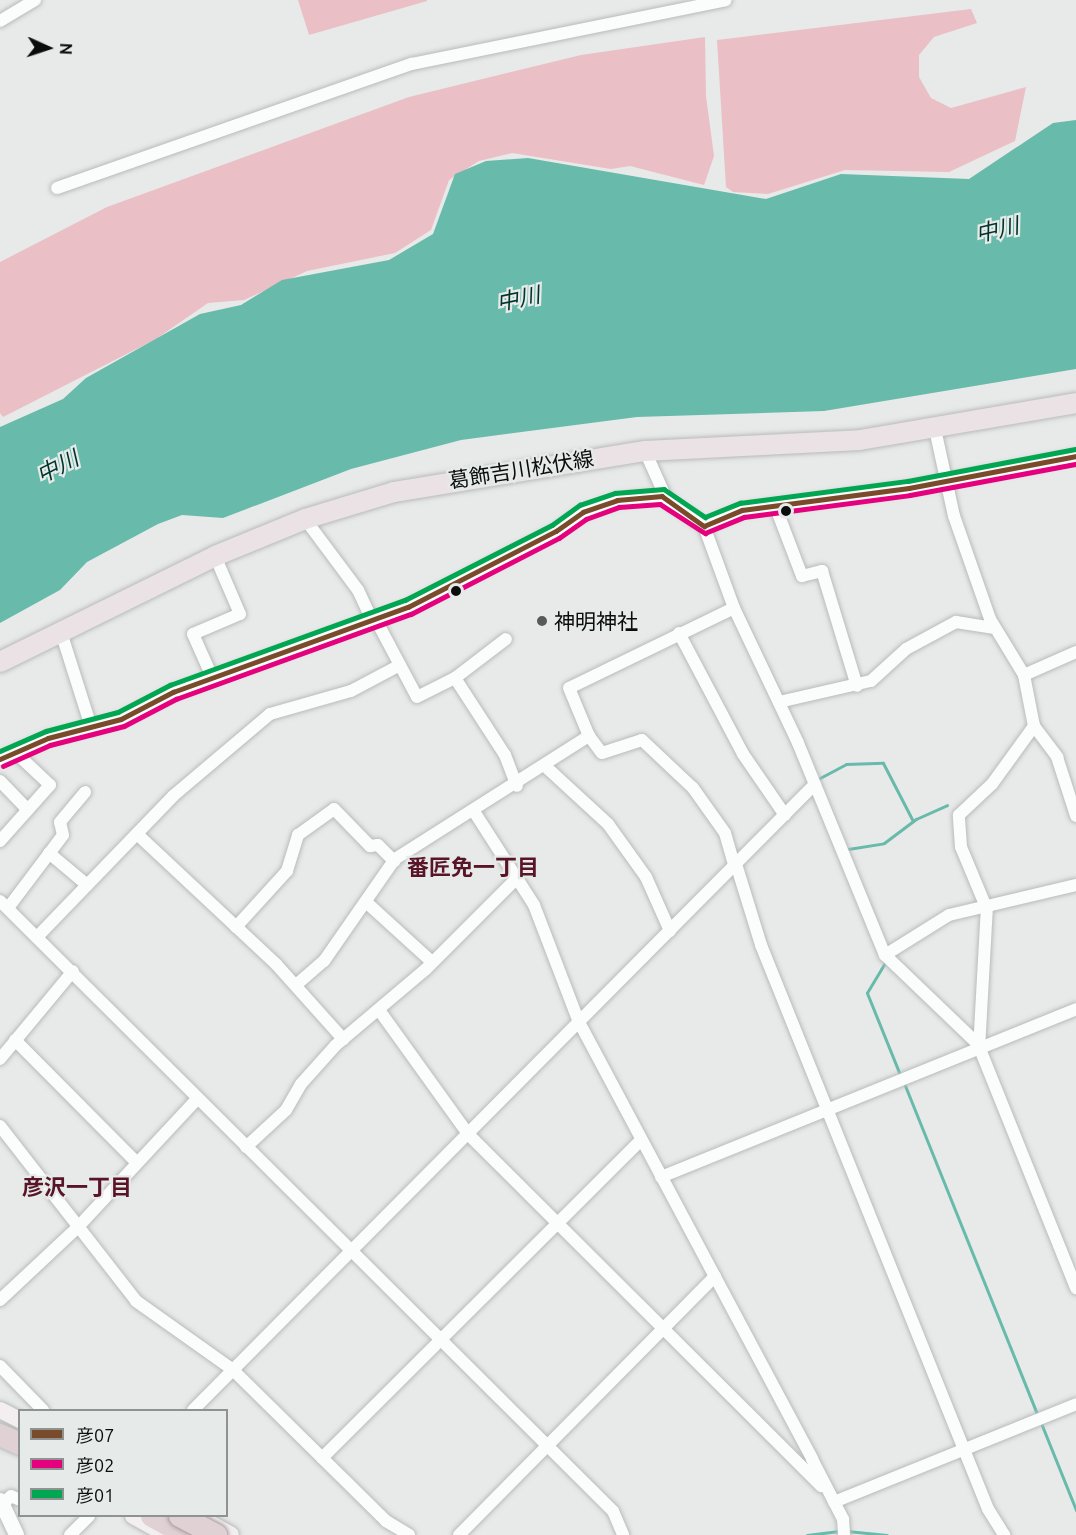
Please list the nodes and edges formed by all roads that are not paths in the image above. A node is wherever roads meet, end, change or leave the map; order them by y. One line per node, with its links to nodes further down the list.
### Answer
1 (35, 0): 3 (street)
2 (726, 0): 5 (street)
3 (20, 4): 4 (street)
4 (0, 21)
5 (57, 188)
6 (1076, 404): 7 (main road, 葛飾吉川松伏線)
7 (935, 429): 8 (main road, 葛飾吉川松伏線); 10 (street)
8 (645, 451): 11 (street); 13 (main road, 葛飾吉川松伏線)
9 (1076, 456): 10 (street)
10 (945, 481): 12 (street); 18 (street)
11 (666, 498): 14 (street); 17 (street)
12 (776, 508): 14 (street); 28 (street)
13 (304, 519): 15 (main road, 葛飾吉川松伏線); 17 (street)
14 (704, 526): 16 (street)
15 (215, 556): 19 (main road, 葛飾吉川松伏線); 27 (street)
16 (734, 608): 20 (street); 29 (street)
17 (373, 618): 24 (street); 27 (street)
18 (995, 627): 25 (street); 28 (street)
19 (60, 629): 23 (main road, 葛飾吉川松伏線); 31 (street)
20 (679, 633): 32 (street); 42 (street)
21 (506, 639): 26 (street)
22 (1076, 652): 25 (street)
23 (0, 662)
24 (400, 665): 26 (street); 44 (street)
25 (1024, 675): 30 (street)
26 (455, 678): 38 (street)
27 (213, 679): 31 (street)
28 (857, 686): 29 (street)
29 (779, 702): 37 (street)
30 (1034, 726): 43 (street); 54 (street)
31 (91, 727): 33 (street)
32 (589, 736): 35 (street); 48 (street)
33 (15, 752): 34 (street); 40 (street)
34 (0, 759)
35 (545, 766): 38 (street); 56 (street)
36 (0, 781): 40 (street)
37 (815, 784): 42 (street); 58 (street)
38 (517, 786): 41 (street)
39 (85, 792): 46 (street)
40 (28, 810): 45 (street)
41 (475, 813): 47 (street); 49 (street)
42 (785, 815): 48 (street)
43 (1076, 816)
44 (137, 834): 50 (street); 55 (street)
45 (0, 841)
46 (50, 852): 50 (street); 53 (street)
47 (393, 861): 52 (street); 55 (street)
48 (735, 864): 56 (street); 70 (street)
49 (517, 878): 59 (street); 64 (street)
50 (87, 885): 57 (street)
51 (1076, 885): 54 (street)
52 (366, 902): 59 (street); 61 (street)
53 (4, 905): 57 (street)
54 (986, 906): 58 (street); 67 (street)
55 (236, 927): 61 (street)
56 (670, 931): 64 (street)
57 (37, 938): 60 (street)
58 (885, 955): 67 (street)
59 (432, 962): 63 (street)
60 (73, 971): 66 (street); 69 (street)
61 (296, 984): 65 (street)
62 (1076, 1009): 67 (street)
63 (379, 1010): 65 (street); 72 (street)
64 (579, 1022): 72 (street); 73 (street)
65 (343, 1039): 74 (street)
66 (15, 1041): 68 (street); 75 (street)
67 (980, 1047): 70 (street); 81 (street)
68 (0, 1059)
69 (198, 1098): 74 (street); 75 (street)
70 (827, 1109): 76 (street); 98 (street)
71 (0, 1126): 78 (street)
72 (468, 1134): 77 (street); 79 (street)
73 (640, 1140): 76 (street); 77 (street)
74 (246, 1147): 79 (street)
75 (137, 1163): 78 (street)
76 (661, 1177): 80 (street)
77 (558, 1223): 83 (street); 84 (street)
78 (78, 1227): 82 (street); 86 (street)
79 (350, 1252): 84 (street); 86 (street)
80 (715, 1276): 83 (street); 102 (street)
81 (1076, 1288)
82 (0, 1300)
83 (664, 1329): 97 (street); 102 (street)
84 (441, 1340): 97 (street); 100 (street)
85 (0, 1366): 88 (street)
86 (233, 1370): 89 (street); 100 (street)
87 (1076, 1404): 98 (street)
88 (42, 1409)
89 (194, 1409)
90 (0, 1410): 91 (main road)
91 (18, 1419)
92 (0, 1420): 93 (highway)
93 (18, 1429)
94 (0, 1435): 95 (highway)
95 (18, 1443)
96 (0, 1446): 99 (main road)
97 (548, 1447): 119 (street); 120 (street)
98 (964, 1450): 102 (street); 121 (street)
99 (18, 1455)
100 (322, 1458): 118 (street)
101 (18, 1499): 103 (street)
102 (833, 1500): 110 (street)
103 (1, 1502): 111 (street)
104 (87, 1517): 112 (street)
105 (136, 1517): 113 (main road)
106 (155, 1517): 114 (highway)
107 (184, 1517): 116 (highway, bridge)
108 (197, 1517): 115 (street)
109 (200, 1517): 117 (main road)
110 (844, 1529)
111 (16, 1535)
112 (70, 1535)
113 (168, 1535)
114 (186, 1535)
115 (195, 1535)
116 (216, 1535)
117 (231, 1535)
118 (409, 1535)
119 (459, 1535)
120 (623, 1535)
121 (1004, 1535)

